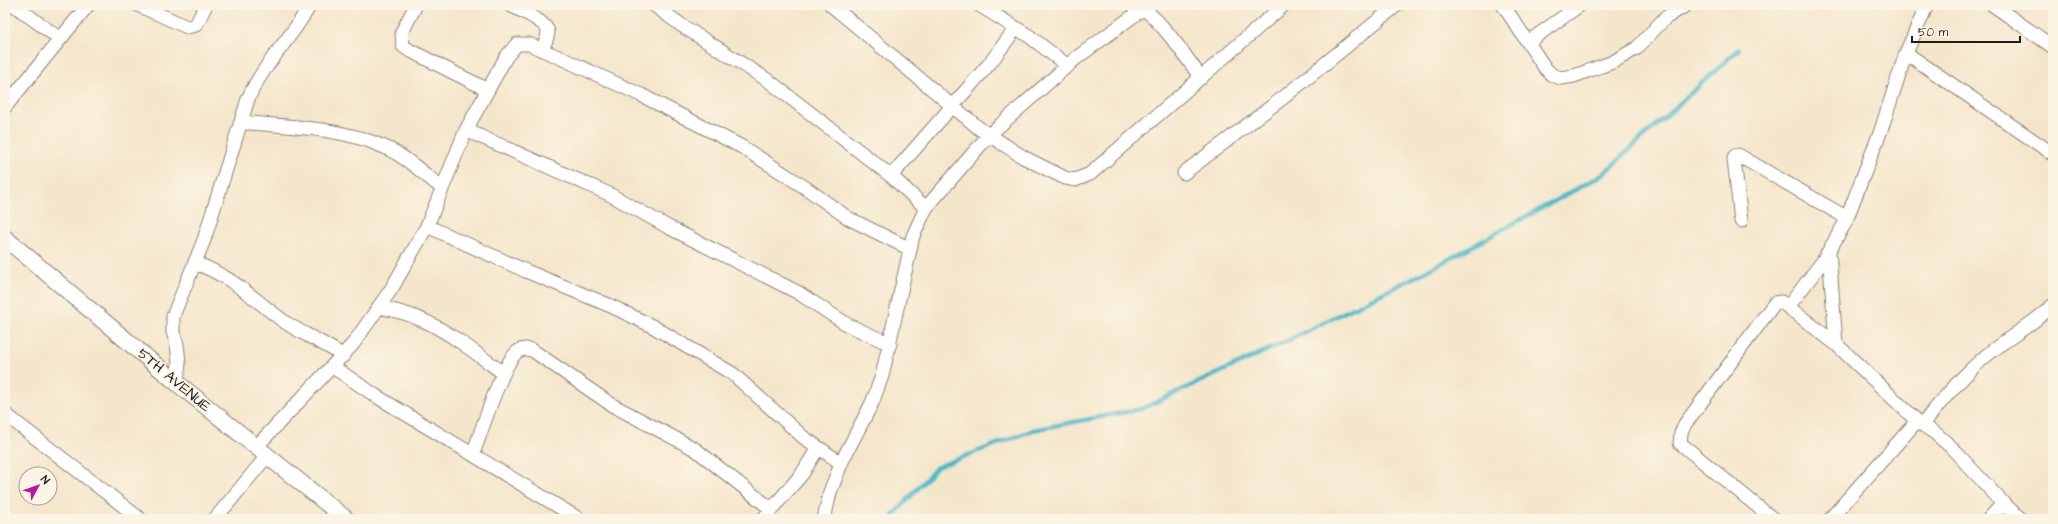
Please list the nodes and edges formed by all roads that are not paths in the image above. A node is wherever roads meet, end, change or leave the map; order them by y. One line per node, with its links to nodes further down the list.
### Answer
1 (14, 5): 20 (street)
2 (88, 5): 20 (street)
3 (138, 5): 4 (street)
4 (206, 5)
5 (310, 5): 30 (street)
6 (416, 5): 27 (street)
7 (510, 5): 23 (street)
8 (654, 5): 35 (street)
9 (831, 5): 28 (street)
10 (979, 5): 19 (street)
11 (1284, 5): 26 (street)
12 (1396, 5): 34 (street)
13 (1503, 5): 21 (street)
14 (1580, 5): 21 (street)
15 (1686, 5): 21 (street)
16 (1927, 5): 24 (street)
17 (1993, 5): 22 (street)
18 (1144, 6): 25 (street); 26 (street)
19 (1016, 28): 25 (street); 28 (street)
20 (60, 39): 29 (street)
21 (1528, 42)
22 (2053, 47)
23 (542, 50): 27 (street); 42 (street)
24 (1906, 53): 33 (street); 38 (street)
25 (1068, 66): 32 (street)
26 (1200, 78): 32 (street)
27 (488, 90): 31 (street)
28 (953, 106): 32 (street); 35 (street)
29 (5, 107)
30 (241, 122): 36 (street); 44 (street)
31 (466, 130): 36 (street); 48 (street)
32 (989, 135): 37 (street)
33 (2053, 154)
34 (1184, 173)
35 (891, 176): 37 (street)
36 (442, 188): 40 (street)
37 (926, 208): 42 (street)
38 (1847, 218): 39 (street); 43 (street)
39 (1740, 221)
40 (427, 226): 46 (street); 56 (street)
41 (5, 238): 53 (street, 5TH AVENUE)
42 (910, 249): 48 (street)
43 (1828, 249): 47 (street); 49 (street)
44 (195, 263): 50 (street); 53 (street)
45 (2053, 305): 55 (street)
46 (379, 307): 50 (street); 52 (street)
47 (1788, 307): 49 (street); 67 (street)
48 (890, 344): 59 (street)
49 (1836, 344): 55 (street)
50 (343, 356): 51 (street)
51 (333, 366): 57 (street); 58 (street)
52 (504, 373): 58 (street); 61 (street)
53 (177, 383): 57 (street, 5TH AVENUE)
54 (5, 414): 62 (street)
55 (1919, 423): 60 (street); 68 (street)
56 (818, 448): 59 (street); 61 (street)
57 (262, 452): 63 (street); 64 (street, 5TH AVENUE)
58 (473, 454): 65 (street)
59 (841, 463): 66 (street)
60 (2002, 503): 69 (street); 70 (street)
61 (766, 514)
62 (140, 519)
63 (215, 519)
64 (346, 519)
65 (579, 519)
66 (824, 519)
67 (1773, 519)
68 (1830, 519)
69 (1989, 519)
70 (2021, 519)

